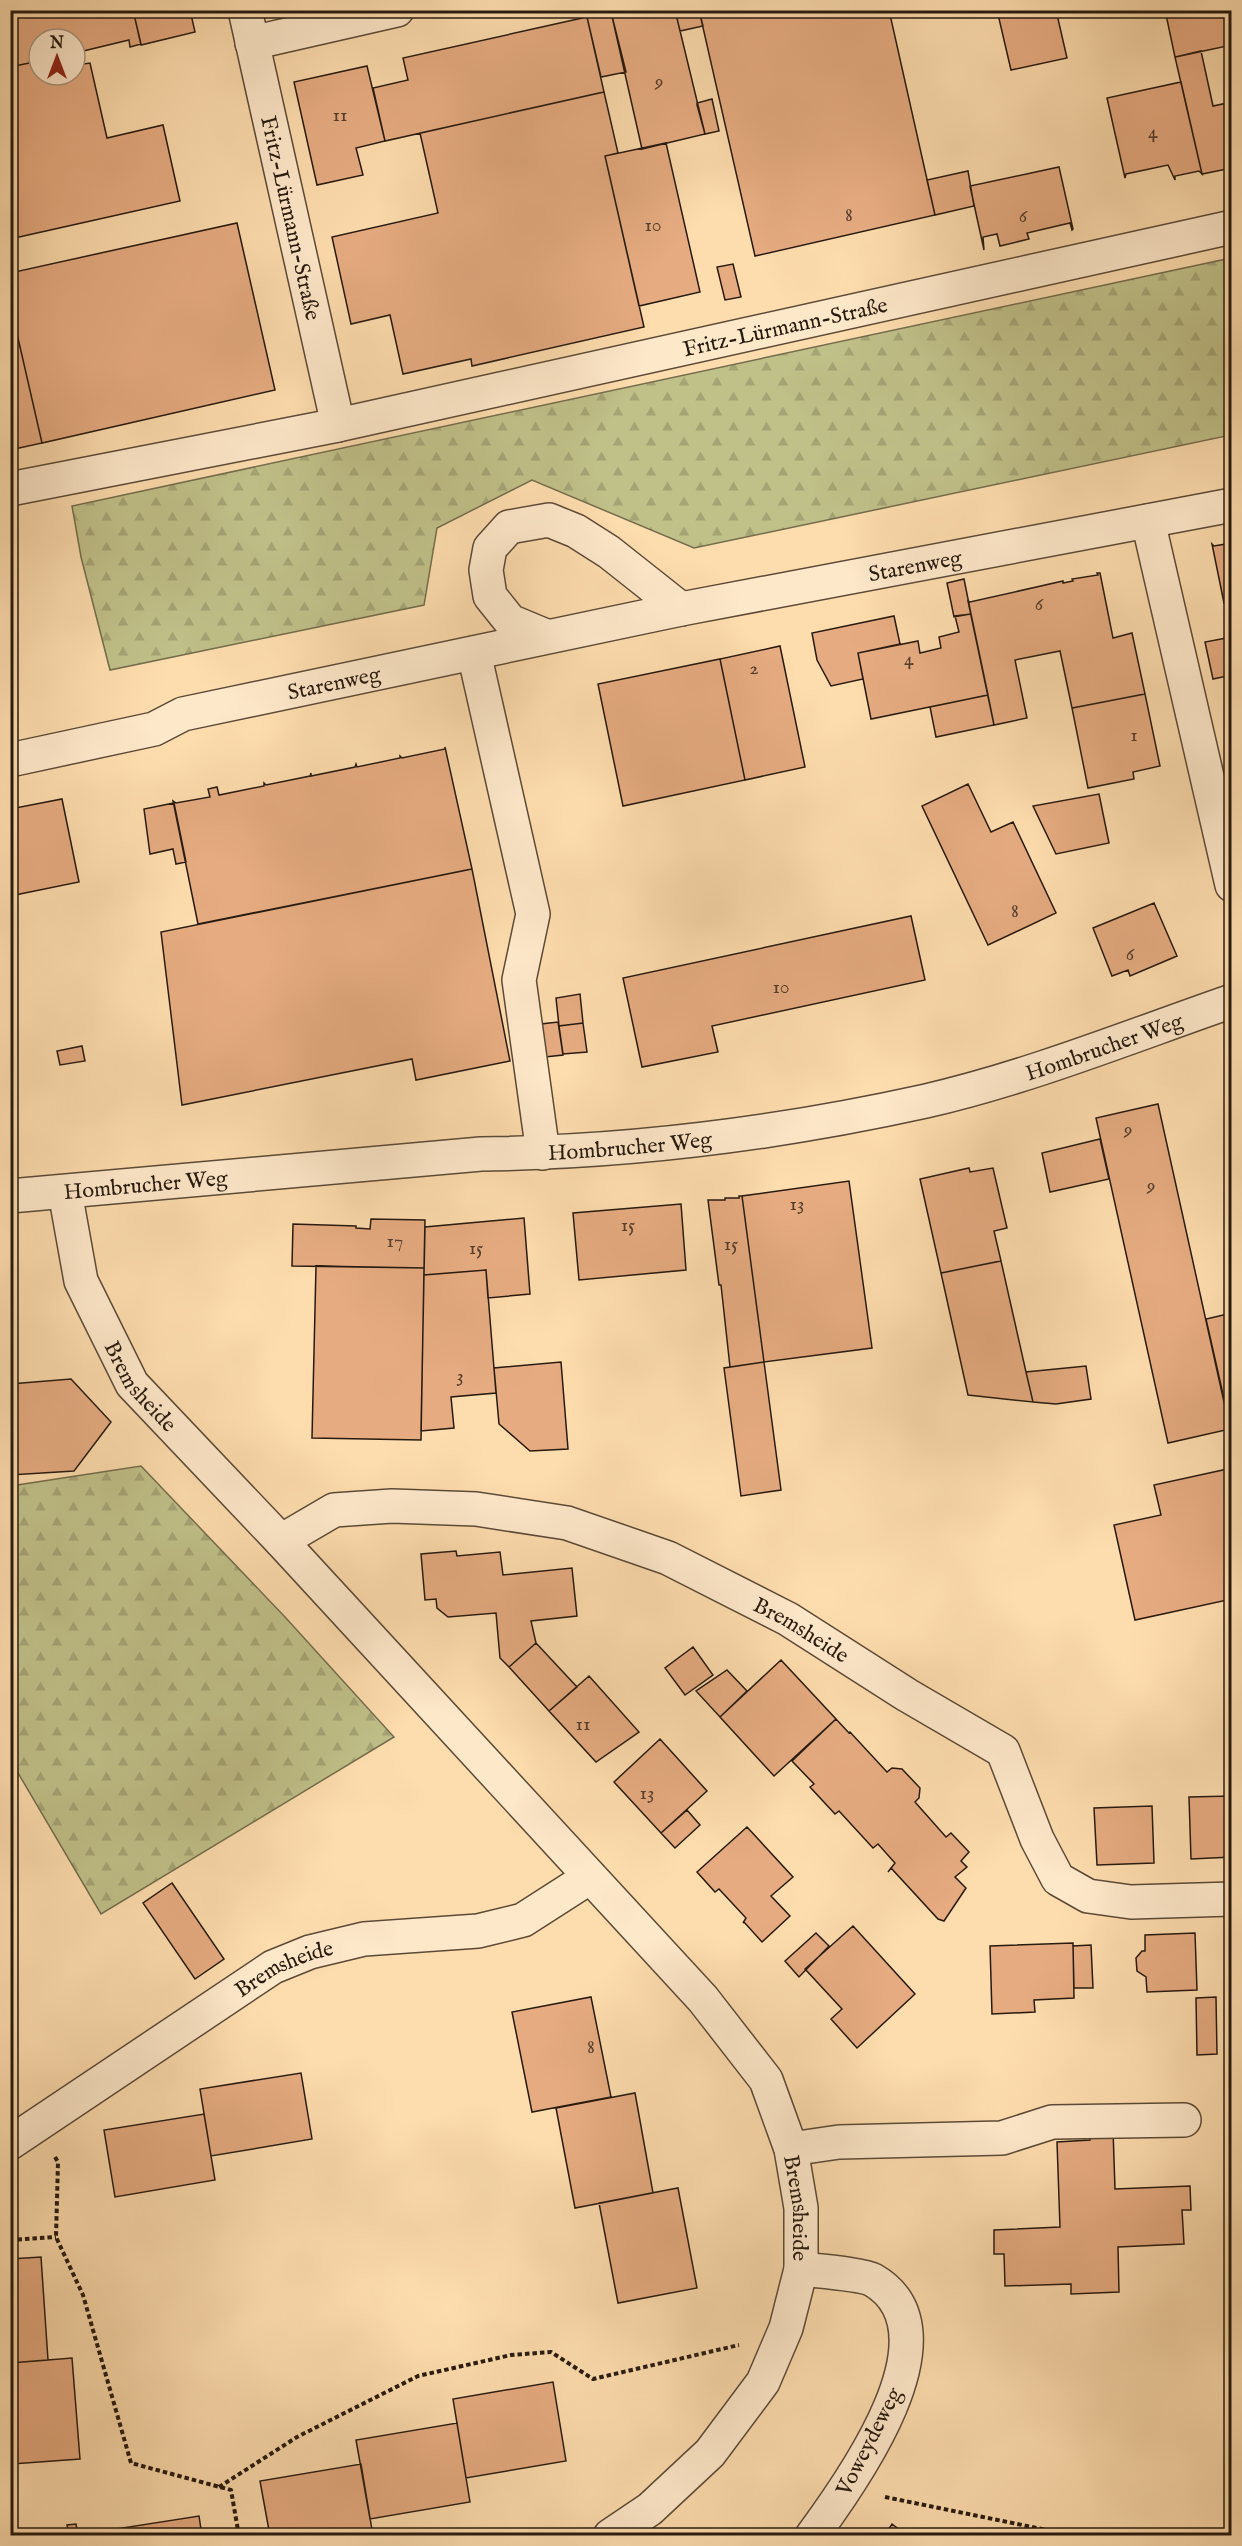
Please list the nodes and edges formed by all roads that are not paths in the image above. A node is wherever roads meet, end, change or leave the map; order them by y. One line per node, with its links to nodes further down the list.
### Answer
1 (245, 10): 3 (street, Fritz-Lürmann-Straße)
2 (397, 10): 3 (street)
3 (252, 43): 5 (street, Fritz-Lürmann-Straße)
4 (1232, 227): 5 (street, Fritz-Lürmann-Straße)
5 (338, 425): 6 (street, Fritz-Lürmann-Straße)
6 (10, 489)
7 (1232, 505): 8 (street, Starenweg)
8 (1148, 521): 9 (street, Starenweg); 13 (street)
9 (681, 609): 10 (street, Starenweg); 10 (street)
10 (546, 636): 11 (street, Starenweg)
11 (474, 653): 12 (street, Starenweg); 15 (street)
12 (10, 760)
13 (1232, 885)
14 (1232, 1001): 15 (street, Hombrucher Weg)
15 (543, 1153): 16 (street, Hombrucher Weg)
16 (65, 1192): 17 (street, Hombrucher Weg); 18 (street, Bremsheide)
17 (10, 1196)
18 (281, 1540): 19 (street, Bremsheide); 20 (street, Bremsheide)
19 (590, 1877): 22 (street, Bremsheide); 23 (street, Bremsheide)
20 (1232, 1899)
21 (1184, 2120): 23 (street)
22 (18, 2136)
23 (791, 2149): 24 (street, Bremsheide)
24 (801, 2269): 25 (street, Bremsheide); 26 (street, Voweydeweg)
25 (610, 2535)
26 (812, 2535)

